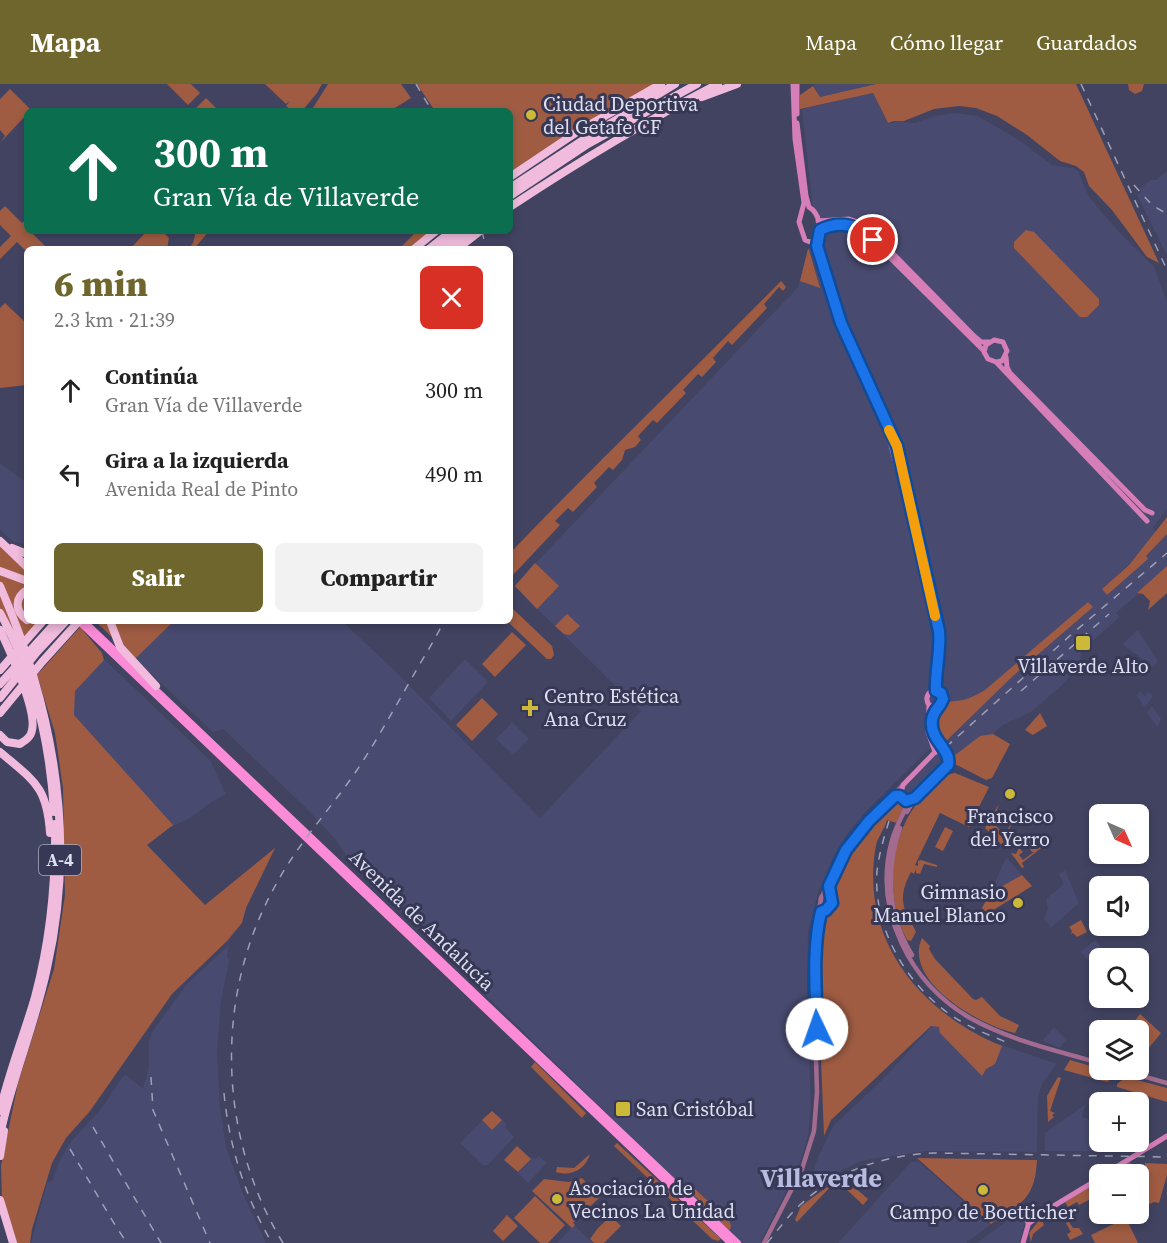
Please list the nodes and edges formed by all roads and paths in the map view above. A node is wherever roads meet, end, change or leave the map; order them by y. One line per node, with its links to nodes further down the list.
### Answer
1 (661, 84): 10 (highway)
2 (675, 84): 8 (highway)
3 (682, 84): 8 (highway)
4 (697, 84): 12 (highway)
5 (718, 84): 9 (highway)
6 (737, 84): 9 (highway)
7 (795, 84): 14 (main road); 15 (main road)
8 (635, 109): 11 (highway)
9 (659, 115): 13 (highway)
10 (513, 175)
11 (513, 186)
12 (513, 194)
13 (513, 206)
14 (809, 207): 15 (main road); 16 (main road)
15 (803, 210): 21 (main road)
16 (818, 221): 17 (main road); 26 (main road)
17 (820, 230): 21 (main road); 27 (main road)
18 (432, 234): 22 (highway)
19 (448, 234): 23 (highway)
20 (468, 234): 24 (highway); 25 (highway)
21 (814, 241): 52 (main road); 52 (main road)
22 (418, 246)
23 (433, 246)
24 (446, 246)
25 (450, 246)
26 (989, 342): 27 (main road); 28 (main road)
27 (984, 351): 29 (main road)
28 (1005, 357): 29 (main road); 30 (main road)
29 (996, 362): 31 (main road)
30 (1152, 513)
31 (1148, 521)
32 (0, 538): 33 (highway); 34 (highway)
33 (24, 553)
34 (24, 564)
35 (0, 571): 36 (highway)
36 (24, 580)
37 (0, 586): 74 (highway, A-4)
38 (24, 593): 40 (highway)
39 (0, 613): 69 (highway, A-4)
40 (24, 617)
41 (40, 624): 49 (highway)
42 (60, 624): 48 (highway)
43 (76, 624): 53 (highway)
44 (81, 624): 67 (main road, Avenida de Andalucía)
45 (87, 624): 67 (main road, Avenida de Andalucía)
46 (111, 624): 51 (highway)
47 (0, 630): 59 (highway)
48 (35, 648): 50 (highway); 54 (highway)
49 (3, 666)
50 (0, 684)
51 (156, 686)
52 (934, 691): 55 (main road); 56 (main road)
53 (15, 693): 57 (highway); 58 (highway)
54 (0, 698)
55 (929, 705): 56 (main road); 60 (main road)
56 (936, 707): 60 (main road)
57 (0, 713)
58 (0, 718)
59 (0, 735)
60 (934, 740): 61 (main road); 63 (main road)
61 (944, 751): 63 (main road); 65 (main road)
62 (0, 752): 69 (highway)
63 (935, 752): 64 (main road)
64 (903, 785): 66 (main road); 71 (street)
65 (915, 798): 66 (main road); 68 (street)
66 (905, 799): 68 (street); 70 (street)
67 (292, 822): 86 (main road, Avenida de Andalucía)
68 (899, 825): 73 (street)
69 (53, 894): 77 (highway, A-4)
70 (830, 896): 71 (street); 72 (street)
71 (821, 899): 72 (street); 90 (street)
72 (828, 906): 90 (street)
73 (1089, 1060)
74 (18, 1068): 78 (highway, A-4); 80 (highway, A-4)
75 (1149, 1078): 76 (street)
76 (1167, 1083)
77 (0, 1111)
78 (0, 1135)
79 (1167, 1136): 81 (main road)
80 (0, 1156)
81 (1121, 1164)
82 (1089, 1185): 84 (main road)
83 (0, 1200): 87 (highway)
84 (1035, 1212): 85 (main road); 85 (main road)
85 (1028, 1224): 91 (main road)
86 (716, 1226): 88 (main road, Avenida de Andalucía); 89 (main road, Avenida de Andalucía)
87 (13, 1243)
88 (730, 1243)
89 (738, 1243)
90 (766, 1243)
91 (1023, 1243)

